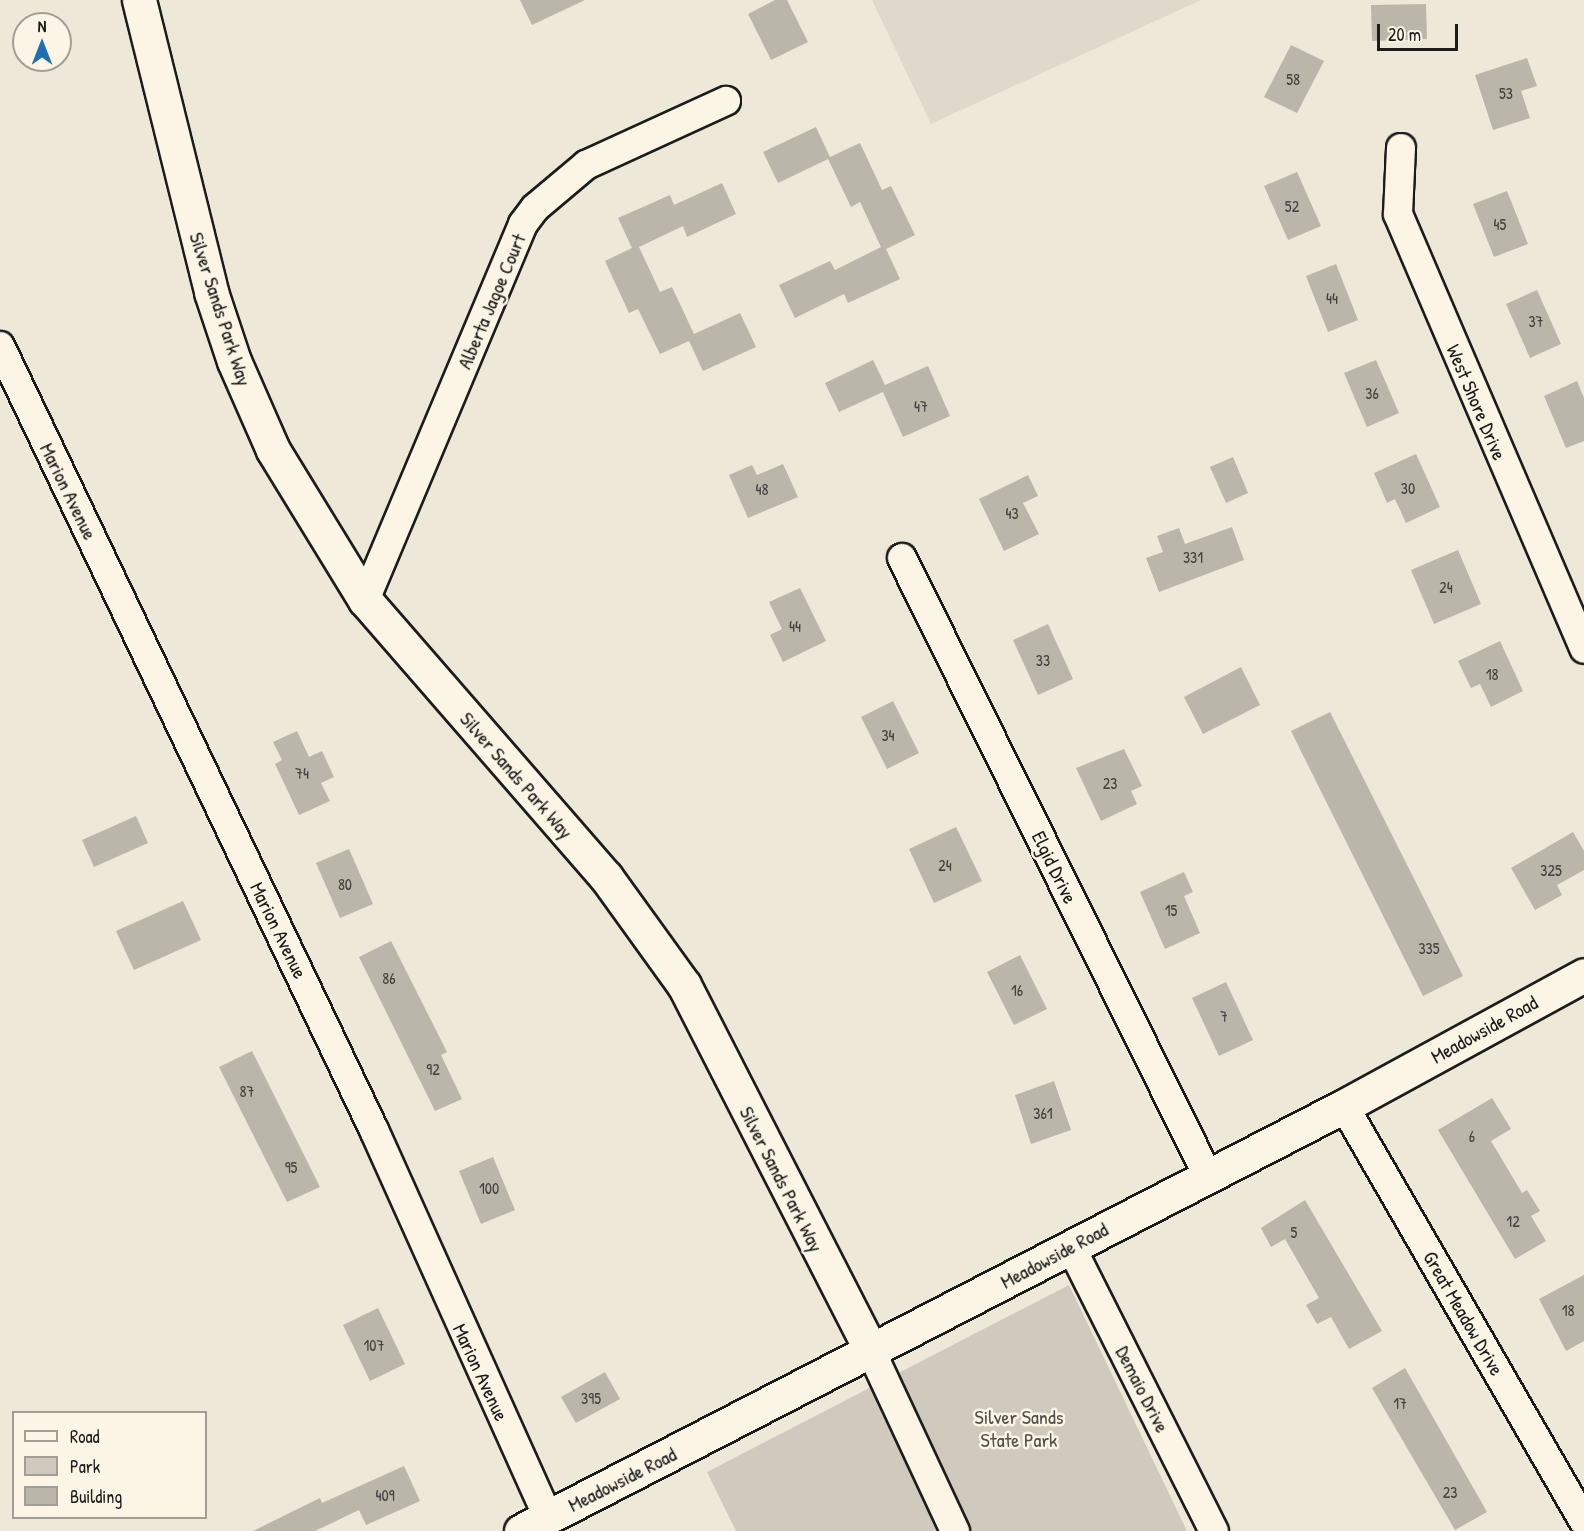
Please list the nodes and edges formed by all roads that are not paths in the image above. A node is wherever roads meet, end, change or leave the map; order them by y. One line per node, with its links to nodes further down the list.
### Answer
1 (139, 0): 6 (street, Silver Sands Park Way)
2 (726, 101): 6 (street, Alberta Jagoe Court)
3 (1401, 148): 7 (street, West Shore Drive)
4 (0, 346): 14 (street, Marion Avenue)
5 (902, 558): 10 (street, Elgid Drive)
6 (365, 600): 12 (street, Silver Sands Park Way)
7 (1584, 649)
8 (1584, 975): 9 (street, Meadowside Road)
9 (1344, 1106): 10 (street, Meadowside Road); 13 (street, Great Meadow Drive)
10 (1208, 1176): 11 (street, Meadowside Road)
11 (1071, 1247): 12 (street, Meadowside Road); 16 (street, Demaio Drive)
12 (871, 1351): 14 (street, Meadowside Road); 15 (street, Silver Sands Park Way)
13 (1584, 1521)
14 (534, 1524)
15 (955, 1531)
16 (1214, 1531)

